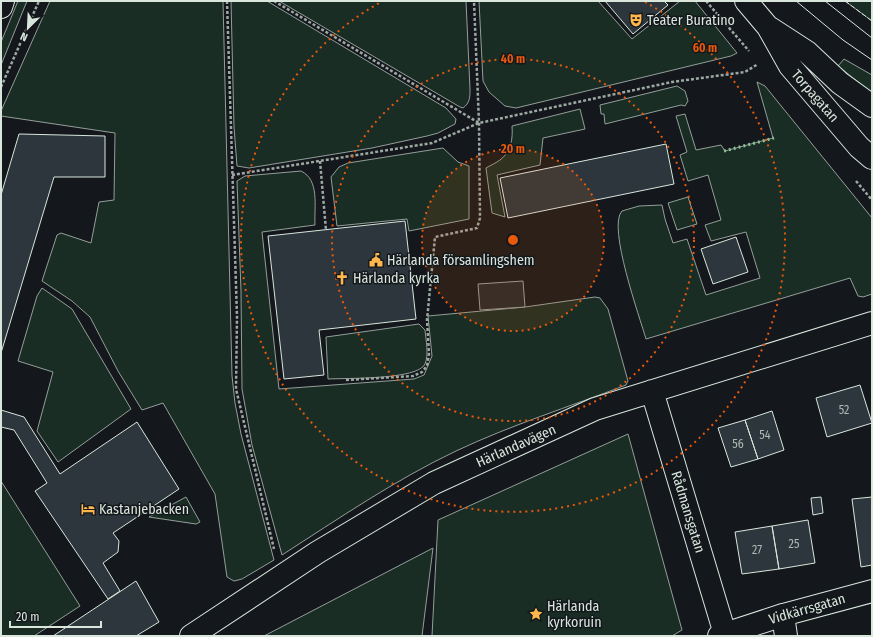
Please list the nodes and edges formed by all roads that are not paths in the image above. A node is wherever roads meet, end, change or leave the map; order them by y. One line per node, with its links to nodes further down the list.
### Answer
1 (3, 1): 3 (street)
2 (746, 1): 4 (street, Torpagatan)
3 (1, 7)
4 (768, 27): 5 (street, Torpagatan); 6 (street, Torpagatan)
5 (872, 106)
6 (872, 158)
7 (872, 323): 8 (street, Härlandavägen)
8 (652, 391): 11 (street, Rådmansgatan); 12 (street, Härlandavägen)
9 (872, 591): 10 (street, Vidkärrsgatan)
10 (783, 614): 11 (street, Vidkärrsgatan); 13 (street)
11 (722, 635)
12 (191, 636)
13 (786, 636)

